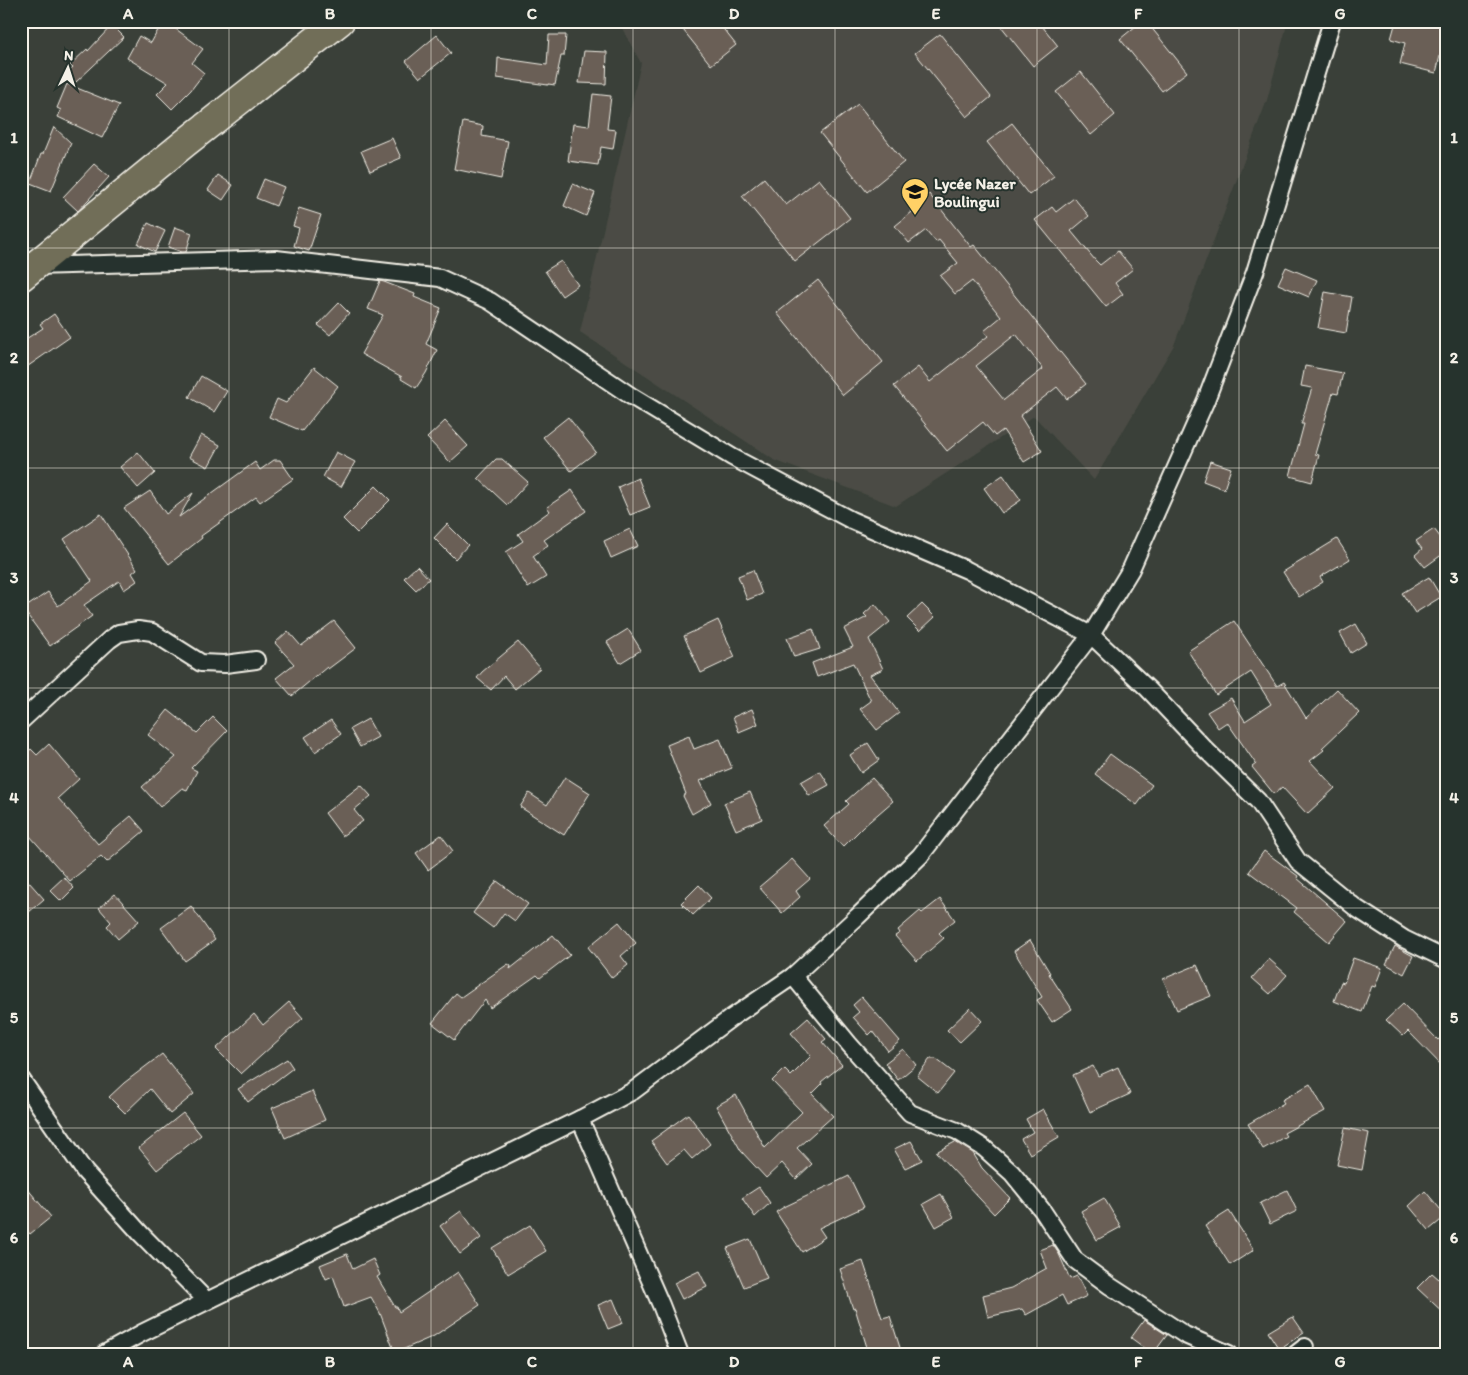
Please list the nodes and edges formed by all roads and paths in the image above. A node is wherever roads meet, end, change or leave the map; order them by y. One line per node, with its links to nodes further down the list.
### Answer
1 (340, 21): 3 (highway)
2 (1332, 21): 4 (street)
3 (25, 267): 4 (street)
4 (1091, 635): 7 (street); 8 (street)
5 (256, 660): 6 (street)
6 (21, 721)
7 (1447, 960)
8 (793, 976): 10 (street); 14 (street)
9 (21, 1079): 11 (street)
10 (580, 1119): 11 (street); 13 (street)
11 (206, 1301): 12 (street)
12 (104, 1354)
13 (680, 1354)
14 (1229, 1354)

